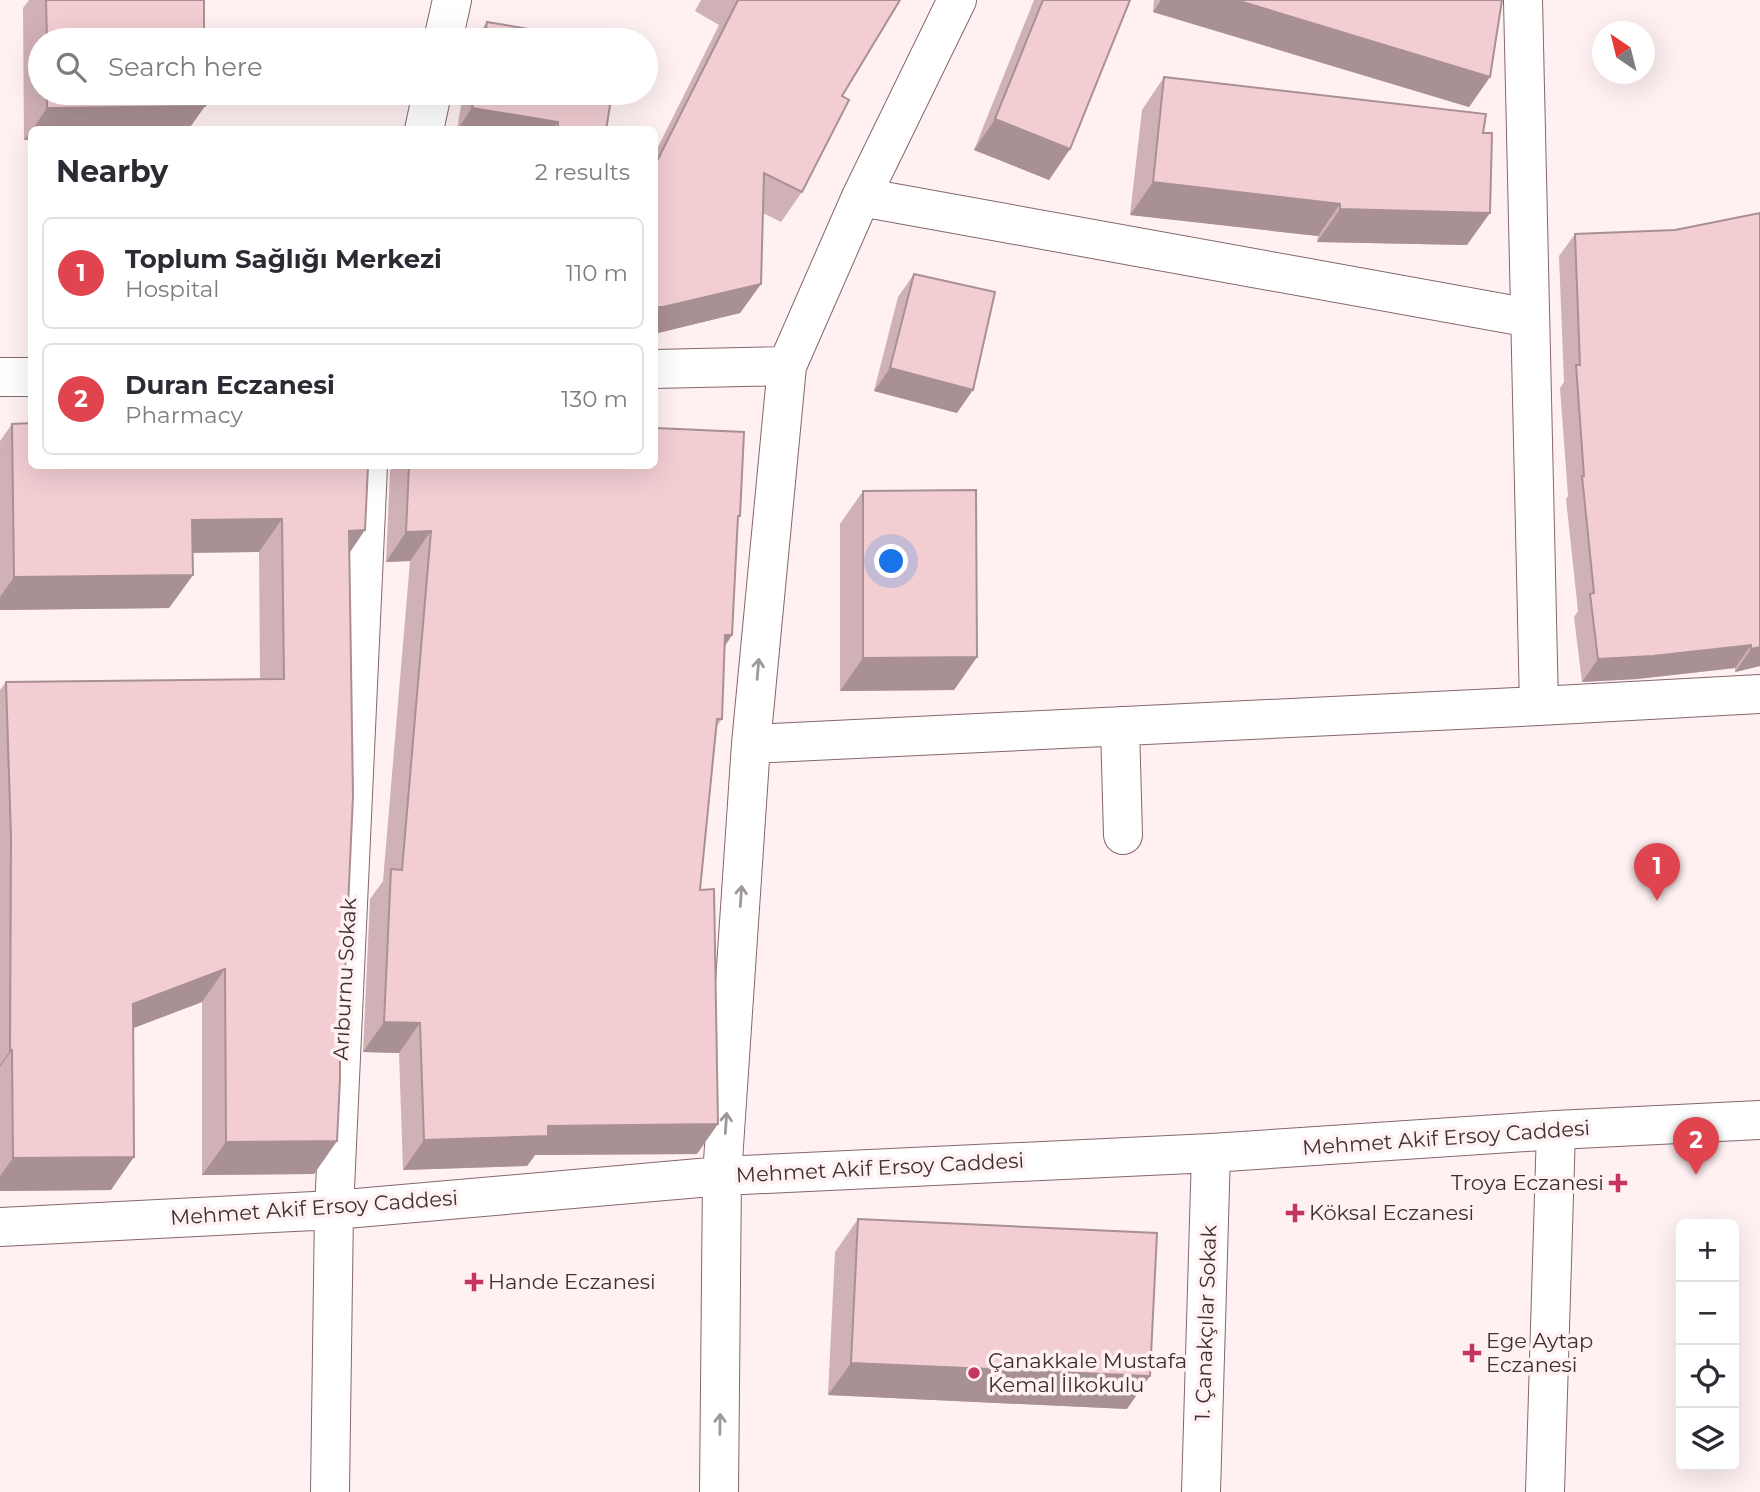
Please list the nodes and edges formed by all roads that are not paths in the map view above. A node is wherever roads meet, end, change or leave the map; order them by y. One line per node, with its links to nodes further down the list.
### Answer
1 (452, 0): 4 (street)
2 (957, 0): 7 (street)
3 (1523, 0): 8 (street)
4 (446, 28)
5 (429, 105): 6 (street)
6 (425, 126)
7 (861, 197): 8 (street); 9 (street)
8 (1531, 318): 15 (street)
9 (787, 366): 10 (street); 17 (street, one-way to 9)
10 (658, 369)
11 (0, 377): 12 (street)
12 (28, 377)
13 (368, 469): 23 (street, Arıburnu Sokak)
14 (1760, 694): 15 (street)
15 (1538, 706): 16 (street)
16 (1120, 726): 17 (street); 18 (street)
17 (751, 744): 22 (street, one-way to 17)
18 (1124, 835)
19 (1760, 1120): 20 (street, Mehmet Akif Ersoy Caddesi)
20 (1556, 1130): 21 (street, Mehmet Akif Ersoy Caddesi); 28 (street)
21 (1211, 1153): 22 (street, Mehmet Akif Ersoy Caddesi); 27 (street, 1. Çanakçılar Sokak)
22 (722, 1176): 23 (street, Mehmet Akif Ersoy Caddesi); 26 (street, one-way to 22)
23 (334, 1210): 24 (street, Mehmet Akif Ersoy Caddesi); 25 (street, Arıburnu Sokak)
24 (0, 1227)
25 (330, 1492)
26 (719, 1492)
27 (1201, 1492)
28 (1545, 1492)

